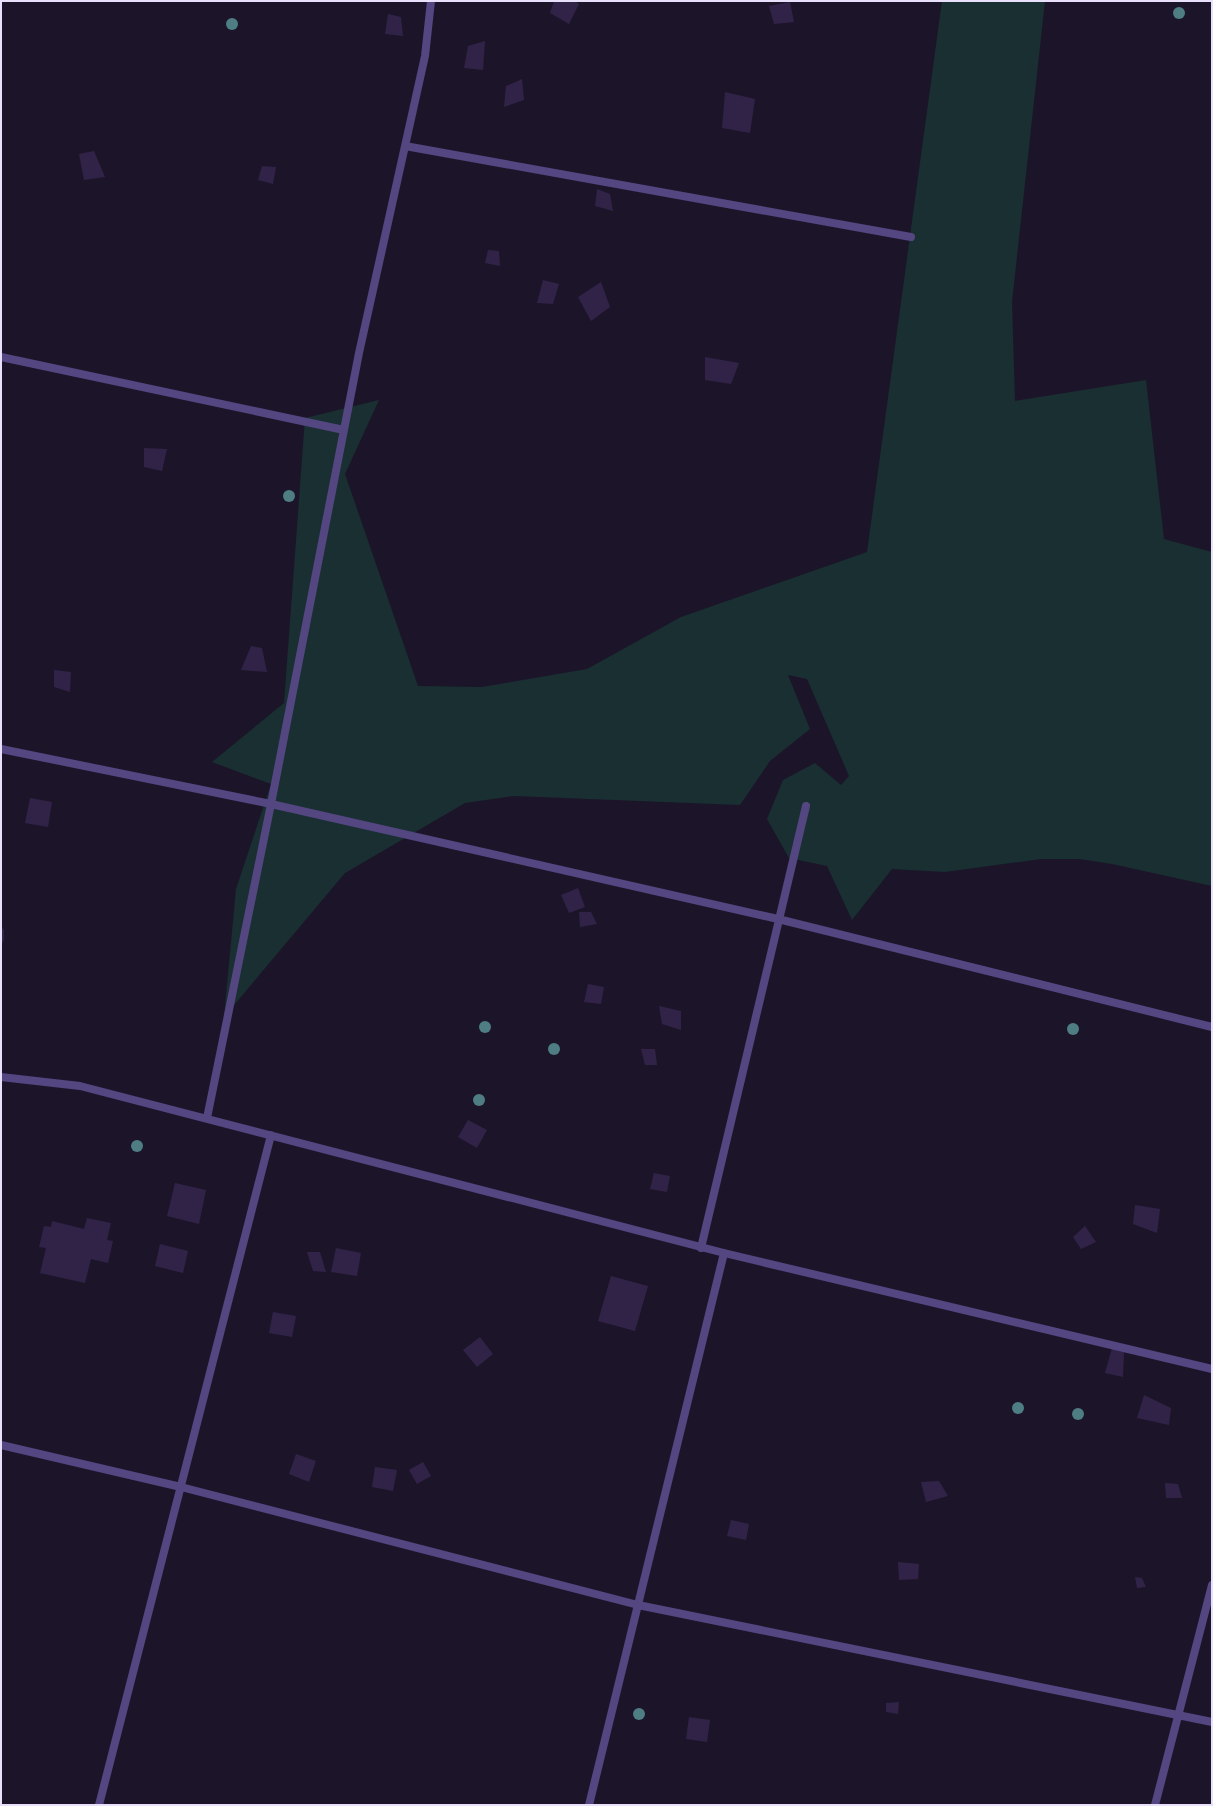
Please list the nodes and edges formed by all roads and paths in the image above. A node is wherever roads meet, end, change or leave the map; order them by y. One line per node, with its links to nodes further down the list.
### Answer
1 (431, 1): 2 (street)
2 (405, 146): 3 (street); 5 (street)
3 (911, 237)
4 (1, 357): 5 (street)
5 (344, 430): 7 (street)
6 (1, 749): 7 (street)
7 (271, 804): 9 (street); 12 (street)
8 (806, 806): 9 (street)
9 (778, 919): 10 (street); 14 (street)
10 (1212, 1027)
11 (1, 1077): 12 (street)
12 (207, 1118): 13 (street)
13 (272, 1135): 14 (street); 18 (street)
14 (701, 1248): 15 (street)
15 (724, 1253): 16 (street); 20 (street)
16 (1212, 1368)
17 (1, 1445): 18 (street)
18 (181, 1487): 20 (street); 23 (street)
19 (1212, 1585): 21 (street)
20 (638, 1605): 21 (street); 24 (street)
21 (1178, 1714): 22 (street); 25 (street)
22 (1212, 1722)
23 (99, 1805)
24 (589, 1805)
25 (1154, 1805)

